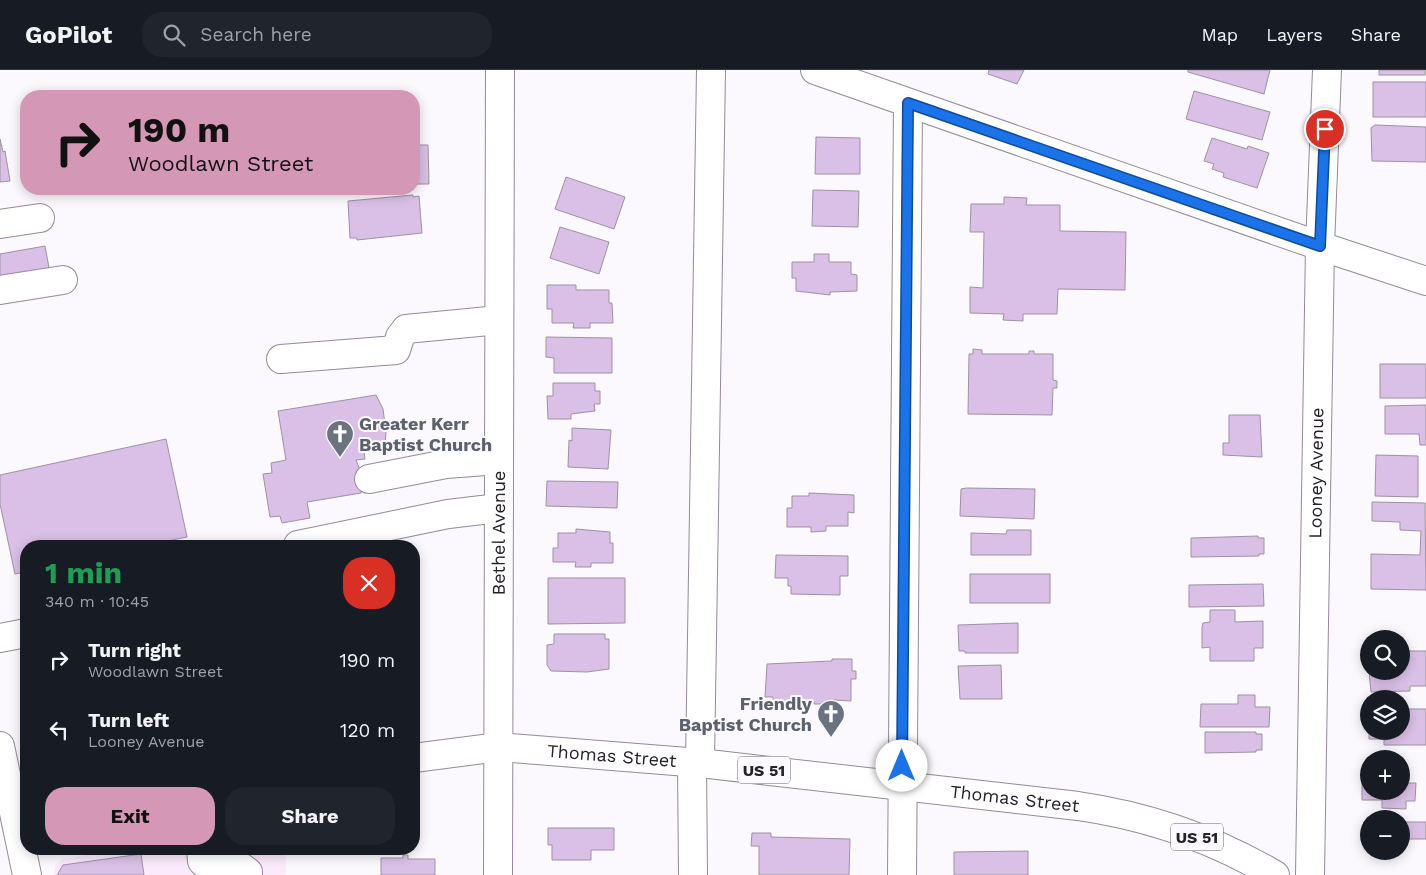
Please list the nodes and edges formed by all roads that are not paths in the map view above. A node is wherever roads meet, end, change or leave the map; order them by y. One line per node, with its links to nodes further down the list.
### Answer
1 (500, 70): 12 (street, Bethel Avenue)
2 (711, 70): 23 (street)
3 (815, 70): 5 (street)
4 (1327, 70): 8 (street, Looney Avenue)
5 (908, 103): 8 (street); 24 (street)
6 (40, 218): 7 (street)
7 (0, 224)
8 (1320, 246): 10 (street); 35 (street, Looney Avenue)
9 (63, 280): 11 (street)
10 (1426, 280)
11 (0, 290)
12 (499, 320): 13 (street); 14 (street, Bethel Avenue)
13 (281, 359)
14 (499, 460): 15 (street); 16 (street, Bethel Avenue)
15 (369, 479)
16 (499, 508): 17 (street); 21 (street, Bethel Avenue)
17 (322, 540)
18 (20, 634): 19 (street)
19 (0, 638)
20 (0, 746): 25 (street)
21 (498, 747): 22 (street, Thomas Street / US 51); 23 (street, Thomas Street / US 51); 31 (street, Bethel Avenue)
22 (420, 757)
23 (696, 763): 24 (street, Thomas Street / US 51); 32 (street)
24 (902, 786): 33 (street); 34 (street, Thomas Street / US 51)
25 (14, 825): 26 (street)
26 (20, 848)
27 (22, 855): 29 (street)
28 (202, 855): 30 (street)
29 (27, 875)
30 (248, 875)
31 (498, 875)
32 (693, 875)
33 (902, 875)
34 (1274, 875)
35 (1310, 875)

